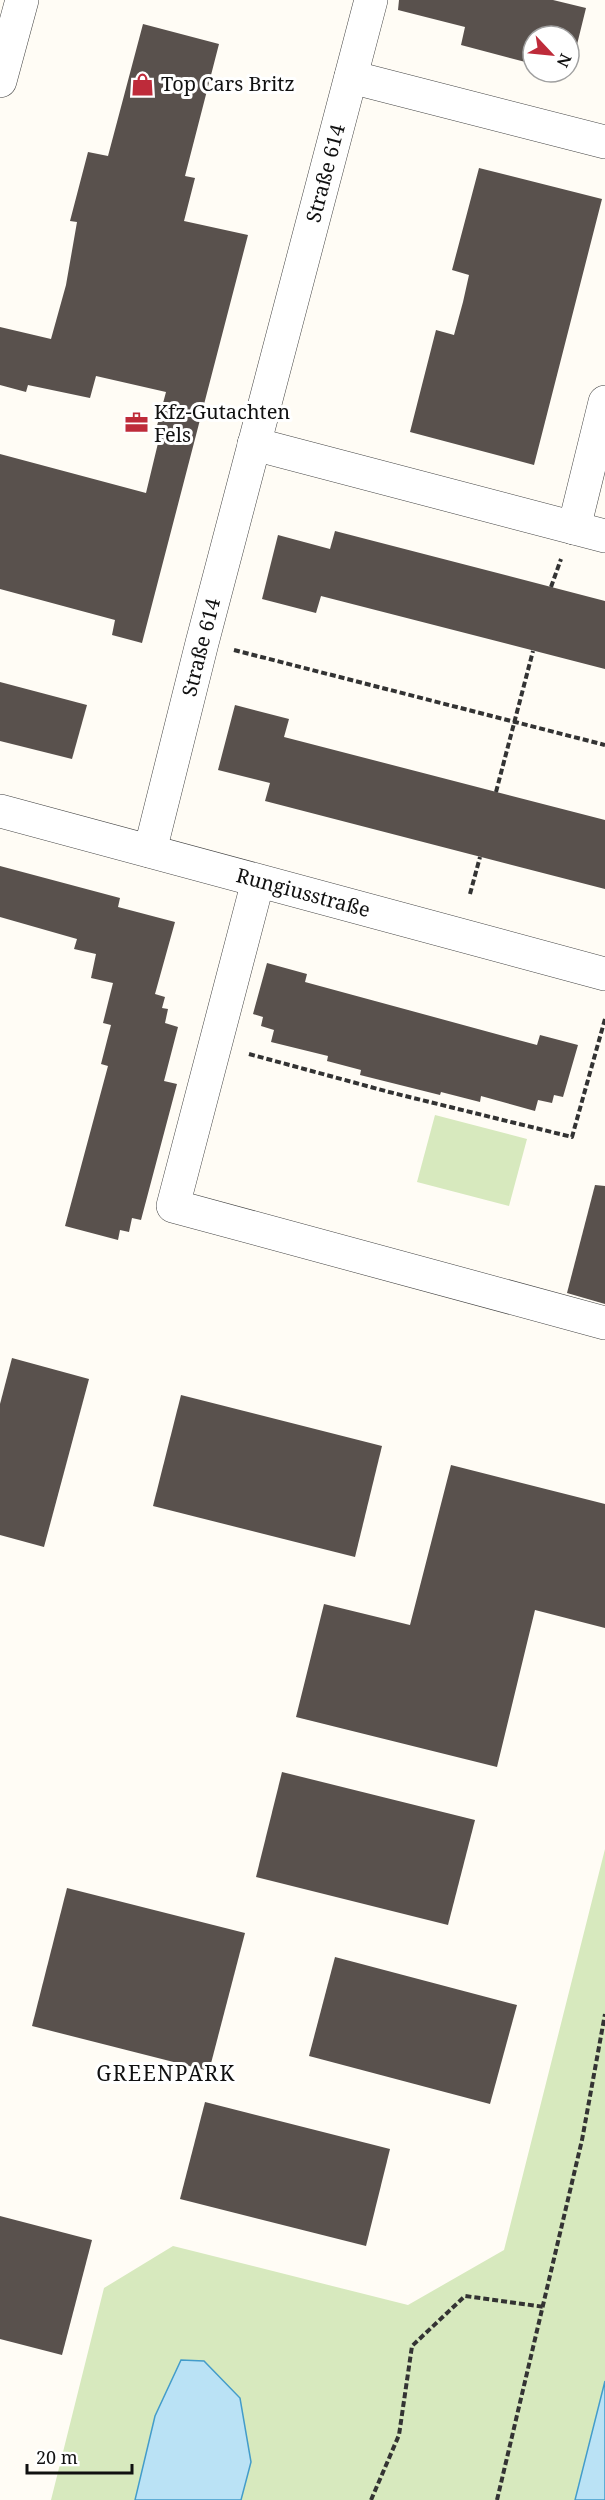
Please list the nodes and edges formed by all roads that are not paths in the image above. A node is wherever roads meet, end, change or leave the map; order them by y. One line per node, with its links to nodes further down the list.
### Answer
1 (22, 0): 4 (street)
2 (371, 0): 3 (street, Straße 614)
3 (351, 77): 5 (street); 7 (street, Straße 614)
4 (0, 81)
5 (605, 142)
6 (605, 402): 8 (street)
7 (254, 444): 8 (street); 10 (street, Straße 614)
8 (590, 532)
9 (0, 811): 10 (street, Rungiusstraße)
10 (150, 851): 11 (street, Rungiusstraße)
11 (258, 881): 12 (street, Rungiusstraße); 13 (street)
12 (605, 974)
13 (605, 1323)

